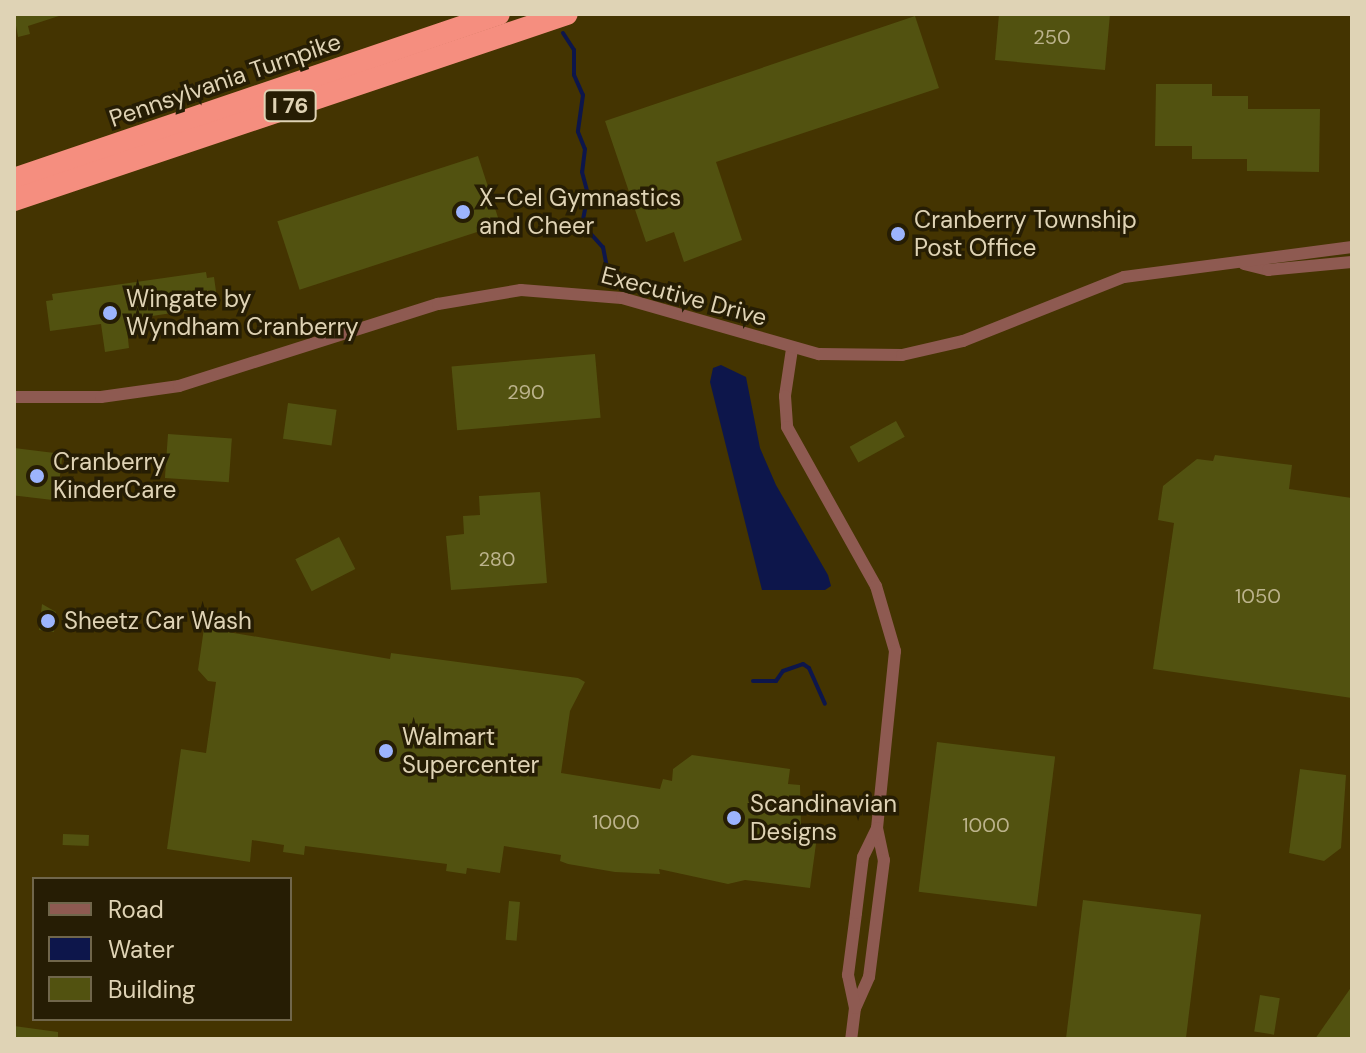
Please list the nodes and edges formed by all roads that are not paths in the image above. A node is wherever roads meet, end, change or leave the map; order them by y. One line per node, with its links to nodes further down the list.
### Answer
1 (499, 14): 3 (highway, Pennsylvania Turnpike / I 76)
2 (567, 14): 4 (highway, Pennsylvania Turnpike / I 76)
3 (14, 179)
4 (14, 200)
5 (1352, 247): 7 (street, Executive Drive)
6 (1352, 262): 7 (street, Executive Drive)
7 (1244, 264): 8 (street, Executive Drive)
8 (792, 349): 9 (street, Executive Drive); 10 (street)
9 (14, 397)
10 (877, 828): 11 (street); 11 (street)
11 (855, 1008): 12 (street)
12 (851, 1039)

